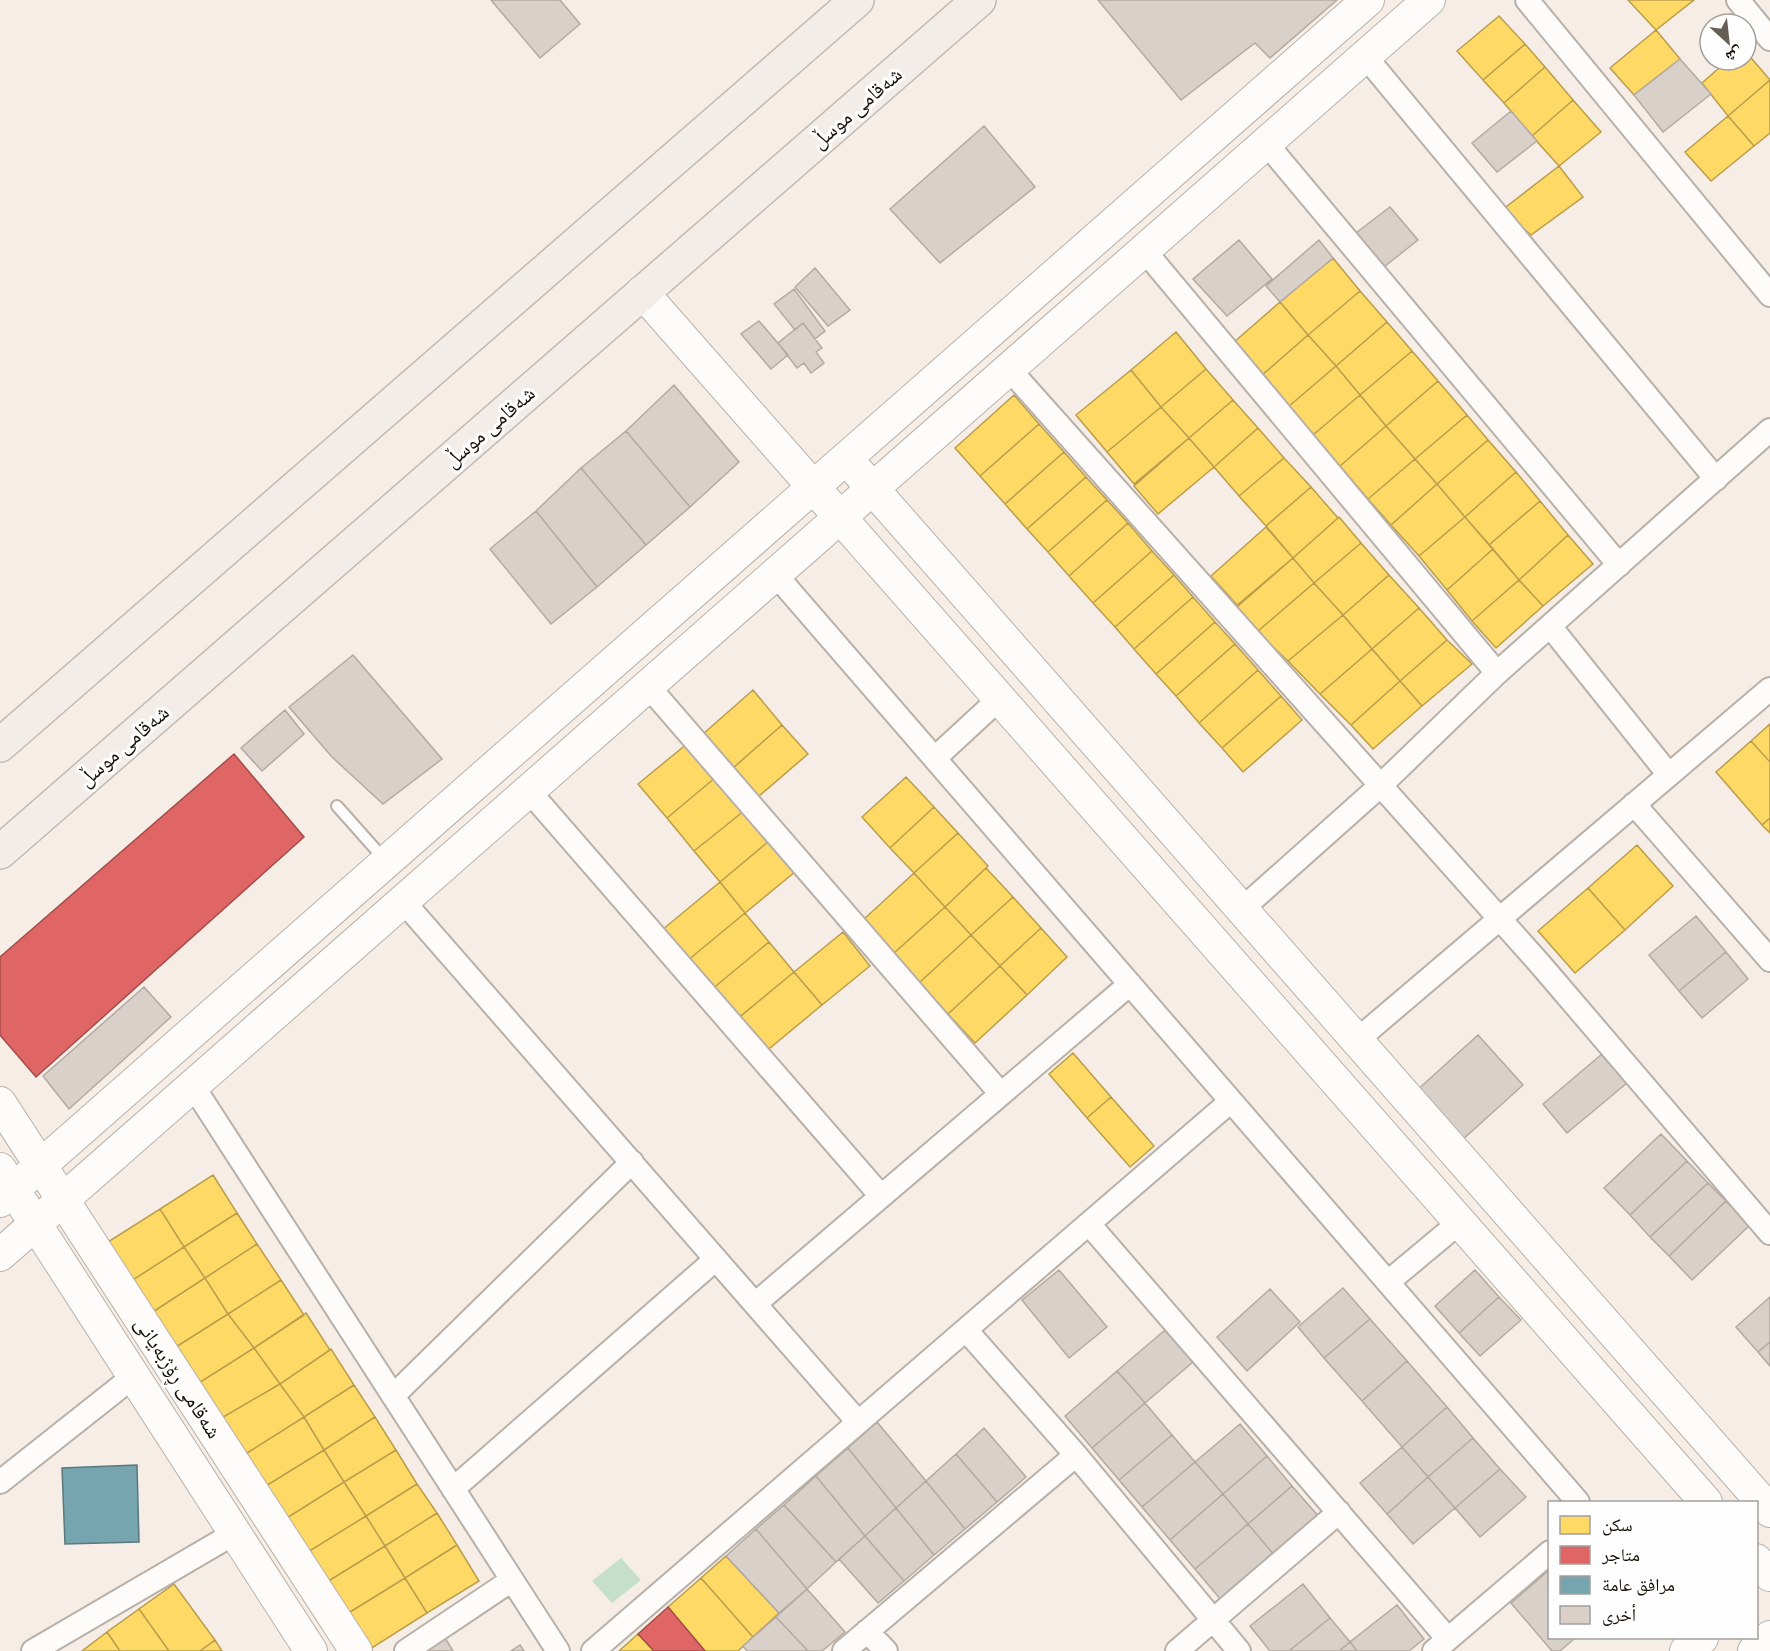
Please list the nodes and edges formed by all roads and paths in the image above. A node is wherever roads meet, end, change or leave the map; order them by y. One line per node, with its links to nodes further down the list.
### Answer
1 (857, 0): 29 (highway)
2 (979, 0): 13 (highway, شەقامی موسڵ)
3 (1368, 0): 9 (street)
4 (1429, 0): 8 (street)
5 (1527, 0): 14 (street)
6 (1738, 0): 7 (street)
7 (1770, 39)
8 (1365, 56): 10 (street); 18 (street)
9 (1278, 79): 10 (street); 17 (street)
10 (1303, 110): 11 (street)
11 (1266, 143): 12 (street); 22 (street)
12 (1144, 250): 15 (street); 25 (street)
13 (642, 292): 19 (street); 38 (highway, شەقامی موسڵ)
14 (1770, 295)
15 (1009, 369): 20 (street); 32 (street)
16 (1769, 434): 18 (street)
17 (845, 458): 19 (street); 20 (street)
18 (1716, 479): 22 (street)
19 (813, 487): 21 (street); 36 (street)
20 (872, 488): 21 (street); 41 (street)
21 (841, 517): 23 (street); 28 (street)
22 (1619, 565): 24 (street)
23 (776, 574): 26 (street); 30 (street)
24 (1550, 626): 25 (street); 31 (street)
25 (1497, 673): 32 (street)
26 (648, 686): 33 (street); 48 (street)
27 (1770, 689): 31 (street)
28 (1000, 698): 30 (street); 55 (street)
29 (0, 745)
30 (935, 758): 45 (street)
31 (1669, 775): 34 (street)
32 (1380, 786): 41 (street); 42 (street)
33 (529, 791): 37 (street); 56 (street)
34 (1634, 804): 42 (street); 43 (street)
35 (337, 806): 39 (lane)
36 (446, 810): 37 (street); 39 (street)
37 (473, 839): 40 (street)
38 (0, 852)
39 (387, 861): 53 (street)
40 (403, 901): 47 (street); 52 (street)
41 (1242, 909): 46 (street)
42 (1499, 919): 46 (street); 61 (street)
43 (1763, 937): 44 (street)
44 (1770, 960)
45 (1130, 984): 48 (street); 49 (street)
46 (1357, 1040): 51 (street)
47 (193, 1086): 57 (street); 68 (street)
48 (1001, 1094): 56 (street)
49 (1231, 1101): 60 (street); 64 (street)
50 (0, 1103): 53 (street, شەقامی ڕۆژبەیانی)
51 (1461, 1159): 55 (street); 75 (street)
52 (632, 1162): 63 (street); 68 (street)
53 (41, 1165): 54 (street); 57 (street, شەقامی ڕۆژبەیانی)
54 (4, 1186): 59 (street, شەقامی ڕۆژبەیانی)
55 (1429, 1187): 58 (street)
56 (881, 1196): 65 (street)
57 (63, 1199): 59 (street); 90 (street, شەقامی ڕۆژبەیانی)
58 (1460, 1222): 64 (street); 74 (street)
59 (36, 1223): 62 (street); 67 (street, شەقامی ڕۆژبەیانی)
60 (1089, 1224): 66 (street); 76 (street)
61 (1770, 1233)
62 (0, 1255)
63 (716, 1259): 65 (street); 72 (street)
64 (1388, 1282): 73 (street)
65 (755, 1304): 69 (street)
66 (966, 1330): 69 (street); 70 (street)
67 (134, 1376): 71 (street); 77 (street, شەقامی ڕۆژبەیانی)
68 (393, 1396): 72 (street)
69 (858, 1422): 93 (street)
70 (1076, 1455): 84 (street); 85 (street)
71 (0, 1482)
72 (453, 1489): 81 (street)
73 (1576, 1501)
74 (1704, 1501)
75 (1770, 1511)
76 (1339, 1512): 84 (street); 87 (street)
77 (235, 1533): 88 (street); 89 (street, شەقامی ڕۆژبەیانی)
78 (1548, 1554): 87 (street)
79 (1758, 1562): 80 (street)
80 (1770, 1575)
81 (512, 1580): 91 (street); 92 (street)
82 (1770, 1580): 83 (street)
83 (1758, 1590)
84 (1213, 1620): 96 (street); 97 (street)
85 (867, 1631): 94 (street); 95 (street)
86 (1770, 1637): 98 (street)
87 (1441, 1645)
88 (33, 1651)
89 (311, 1651)
90 (356, 1651)
91 (406, 1651)
92 (558, 1651)
93 (593, 1651)
94 (844, 1651)
95 (886, 1651)
96 (1177, 1651)
97 (1239, 1651)
98 (1754, 1651)

